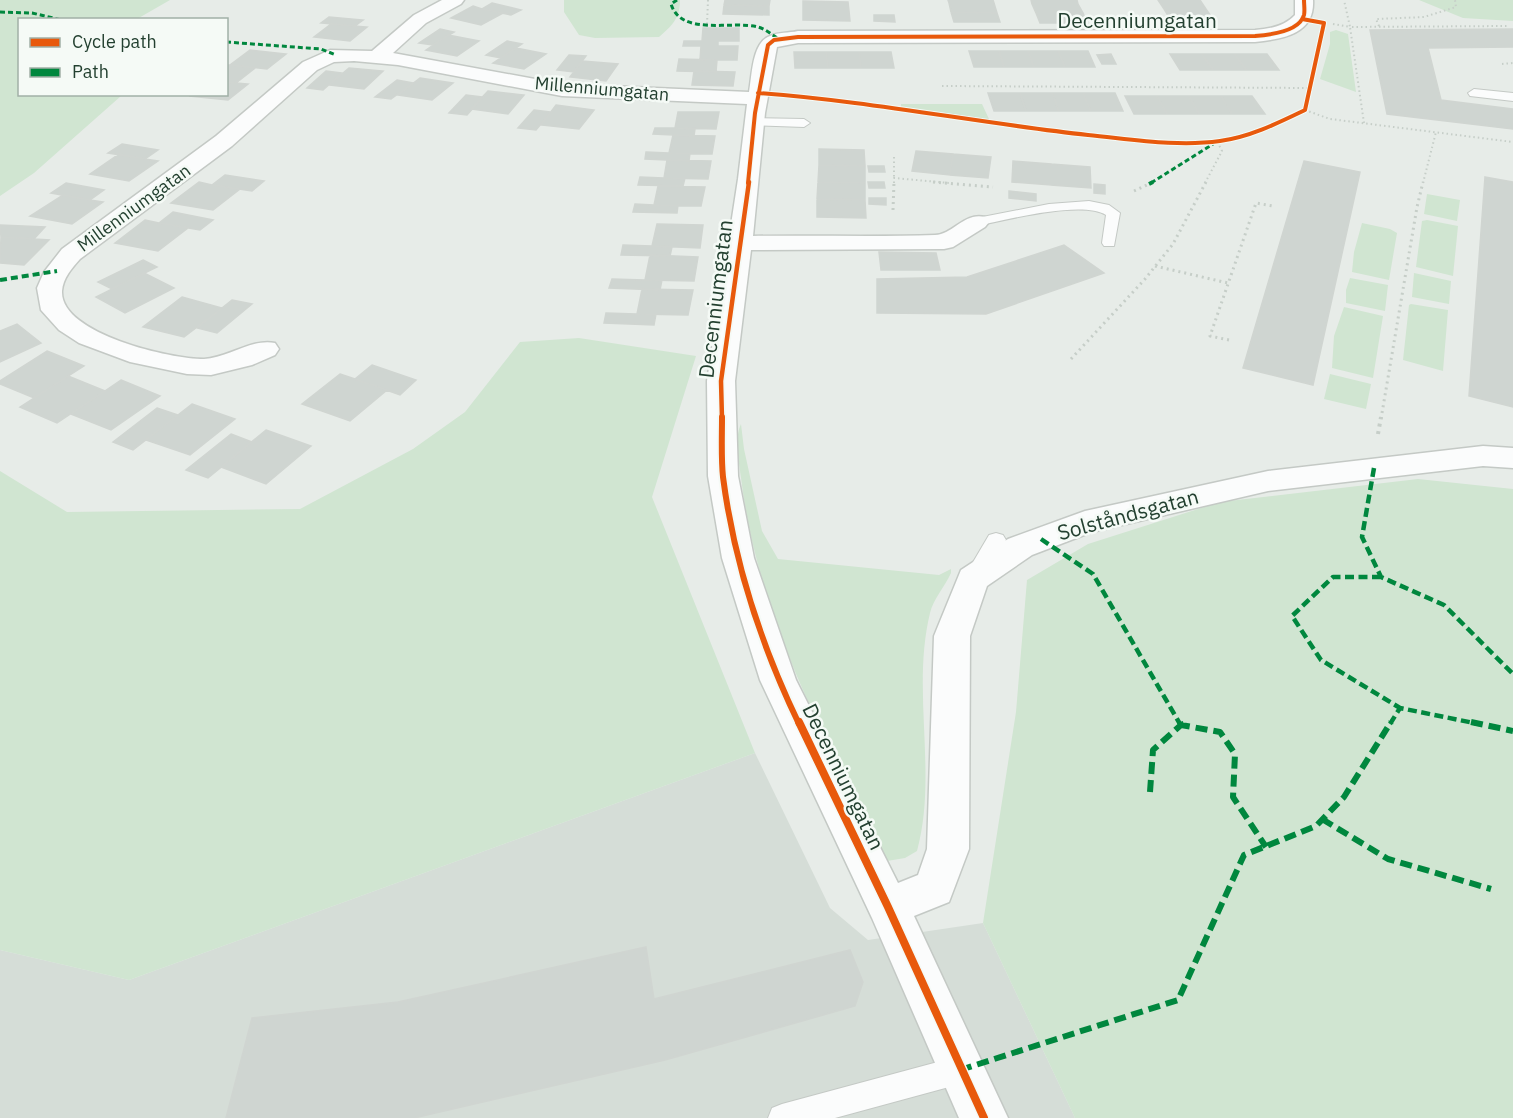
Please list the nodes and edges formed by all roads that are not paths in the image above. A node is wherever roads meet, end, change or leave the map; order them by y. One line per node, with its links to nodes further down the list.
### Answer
1 (455, 0): 3 (street)
2 (1304, 0): 6 (street, Decenniumgatan)
3 (378, 56): 6 (street, Millenniumgatan); 11 (street, Millenniumgatan)
4 (1474, 93): 5 (lane)
5 (1513, 98)
6 (756, 110): 7 (lane); 9 (street, Decenniumgatan)
7 (804, 123)
8 (977, 222): 9 (street, Decenniumgatan); 10 (lane)
9 (739, 243): 15 (street, Decenniumgatan)
10 (1109, 243)
11 (265, 349)
12 (1513, 458): 14 (street, Solståndsgatan)
13 (996, 540): 14 (lane)
14 (974, 579): 15 (street)
15 (888, 907): 16 (street, Decenniumgatan)
16 (960, 1070): 17 (lane); 18 (street, Decenniumgatan)
17 (782, 1118)
18 (984, 1118)

